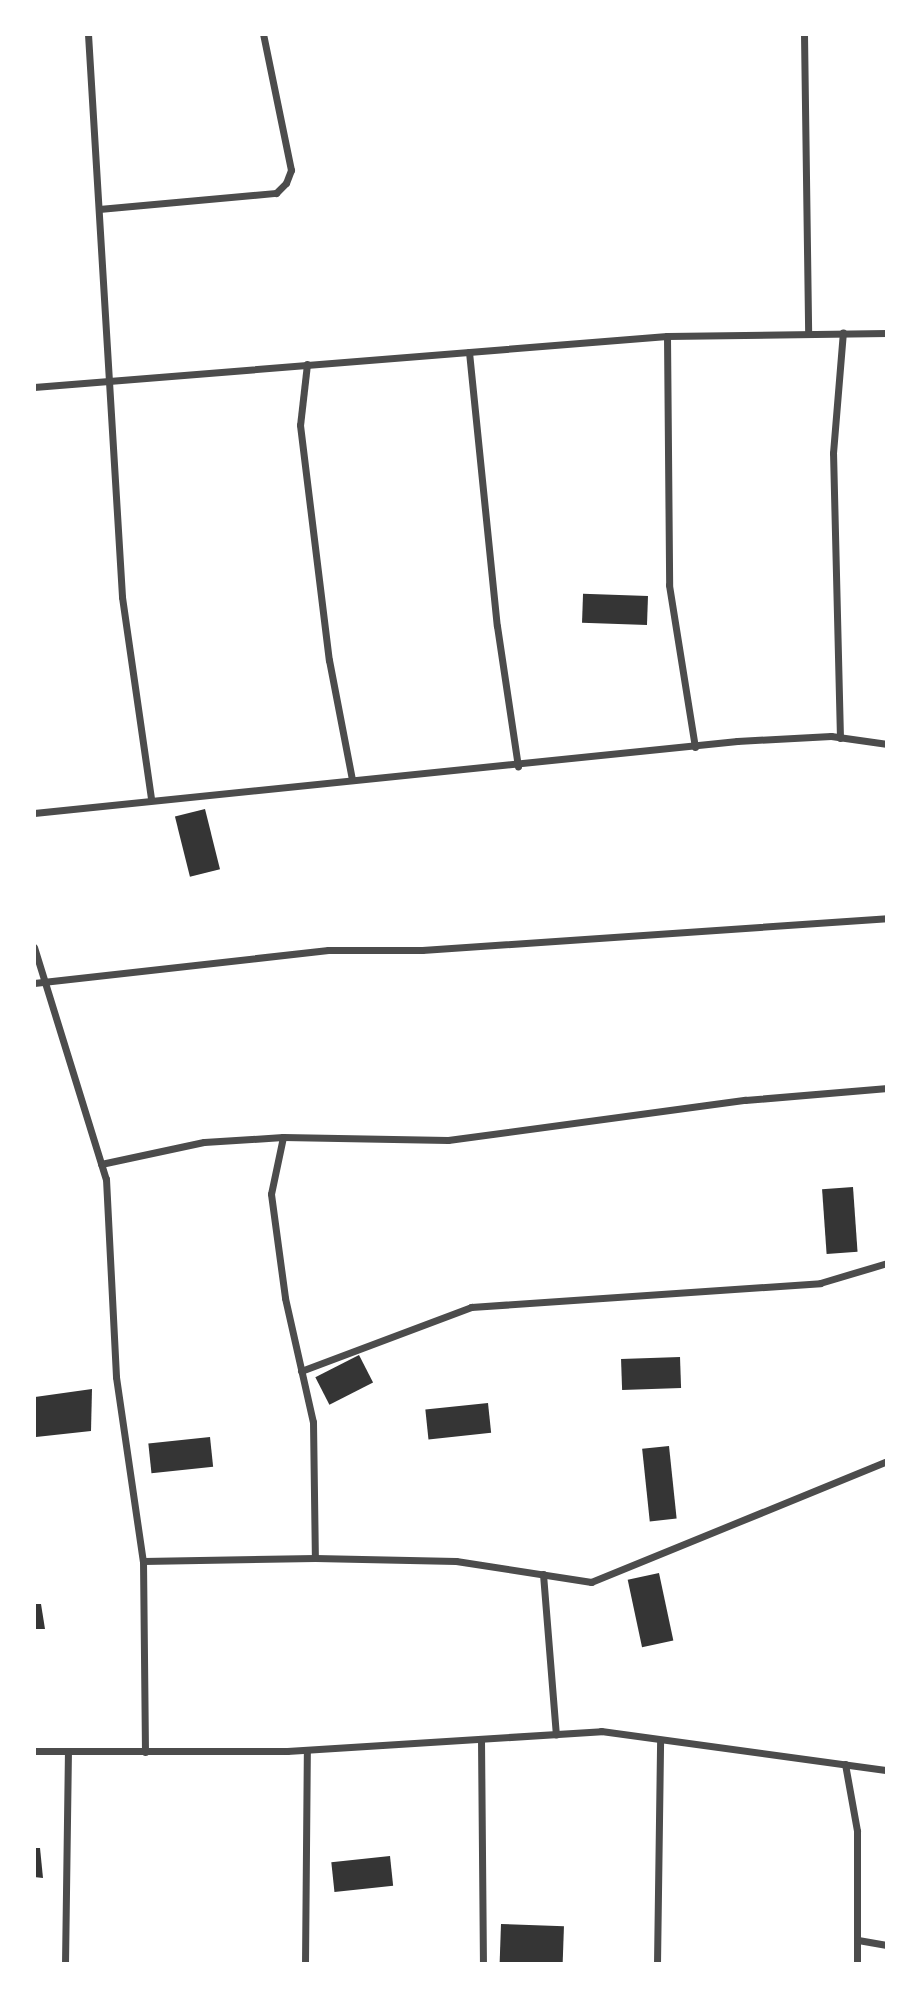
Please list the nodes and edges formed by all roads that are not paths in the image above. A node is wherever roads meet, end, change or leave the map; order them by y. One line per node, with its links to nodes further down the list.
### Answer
1 (88, 34): 4 (street)
2 (263, 34): 4 (street)
3 (804, 34): 5 (street)
4 (99, 209): 11 (street)
5 (808, 331): 6 (street); 8 (street)
6 (843, 332): 7 (street); 13 (street)
7 (887, 333)
8 (667, 336): 9 (street); 15 (street)
9 (469, 352): 10 (street); 16 (street)
10 (307, 364): 11 (street); 17 (street)
11 (110, 382): 12 (street); 18 (street)
12 (34, 387)
13 (840, 738): 14 (street); 15 (street)
14 (887, 744)
15 (695, 747): 16 (street)
16 (518, 766): 17 (street)
17 (352, 780): 18 (street)
18 (151, 799): 19 (street)
19 (34, 813)
20 (887, 918): 22 (street)
21 (34, 947): 22 (street)
22 (38, 982): 25 (street)
23 (887, 1088): 24 (street)
24 (283, 1137): 25 (street); 27 (street)
25 (101, 1164): 30 (street)
26 (887, 1263): 27 (street)
27 (301, 1371): 29 (street)
28 (887, 1461): 31 (street)
29 (315, 1558): 30 (street); 31 (street)
30 (143, 1561): 37 (street)
31 (543, 1574): 32 (street)
32 (556, 1734): 33 (street); 34 (street)
33 (481, 1739): 35 (street); 45 (street)
34 (660, 1740): 39 (street); 46 (street)
35 (307, 1750): 37 (street); 44 (street)
36 (34, 1751): 38 (street)
37 (145, 1752): 38 (street)
38 (68, 1753): 43 (street)
39 (845, 1764): 40 (street); 41 (street)
40 (887, 1770)
41 (858, 1940): 42 (street); 47 (street)
42 (887, 1945)
43 (65, 1964)
44 (305, 1964)
45 (483, 1964)
46 (657, 1964)
47 (857, 1964)

